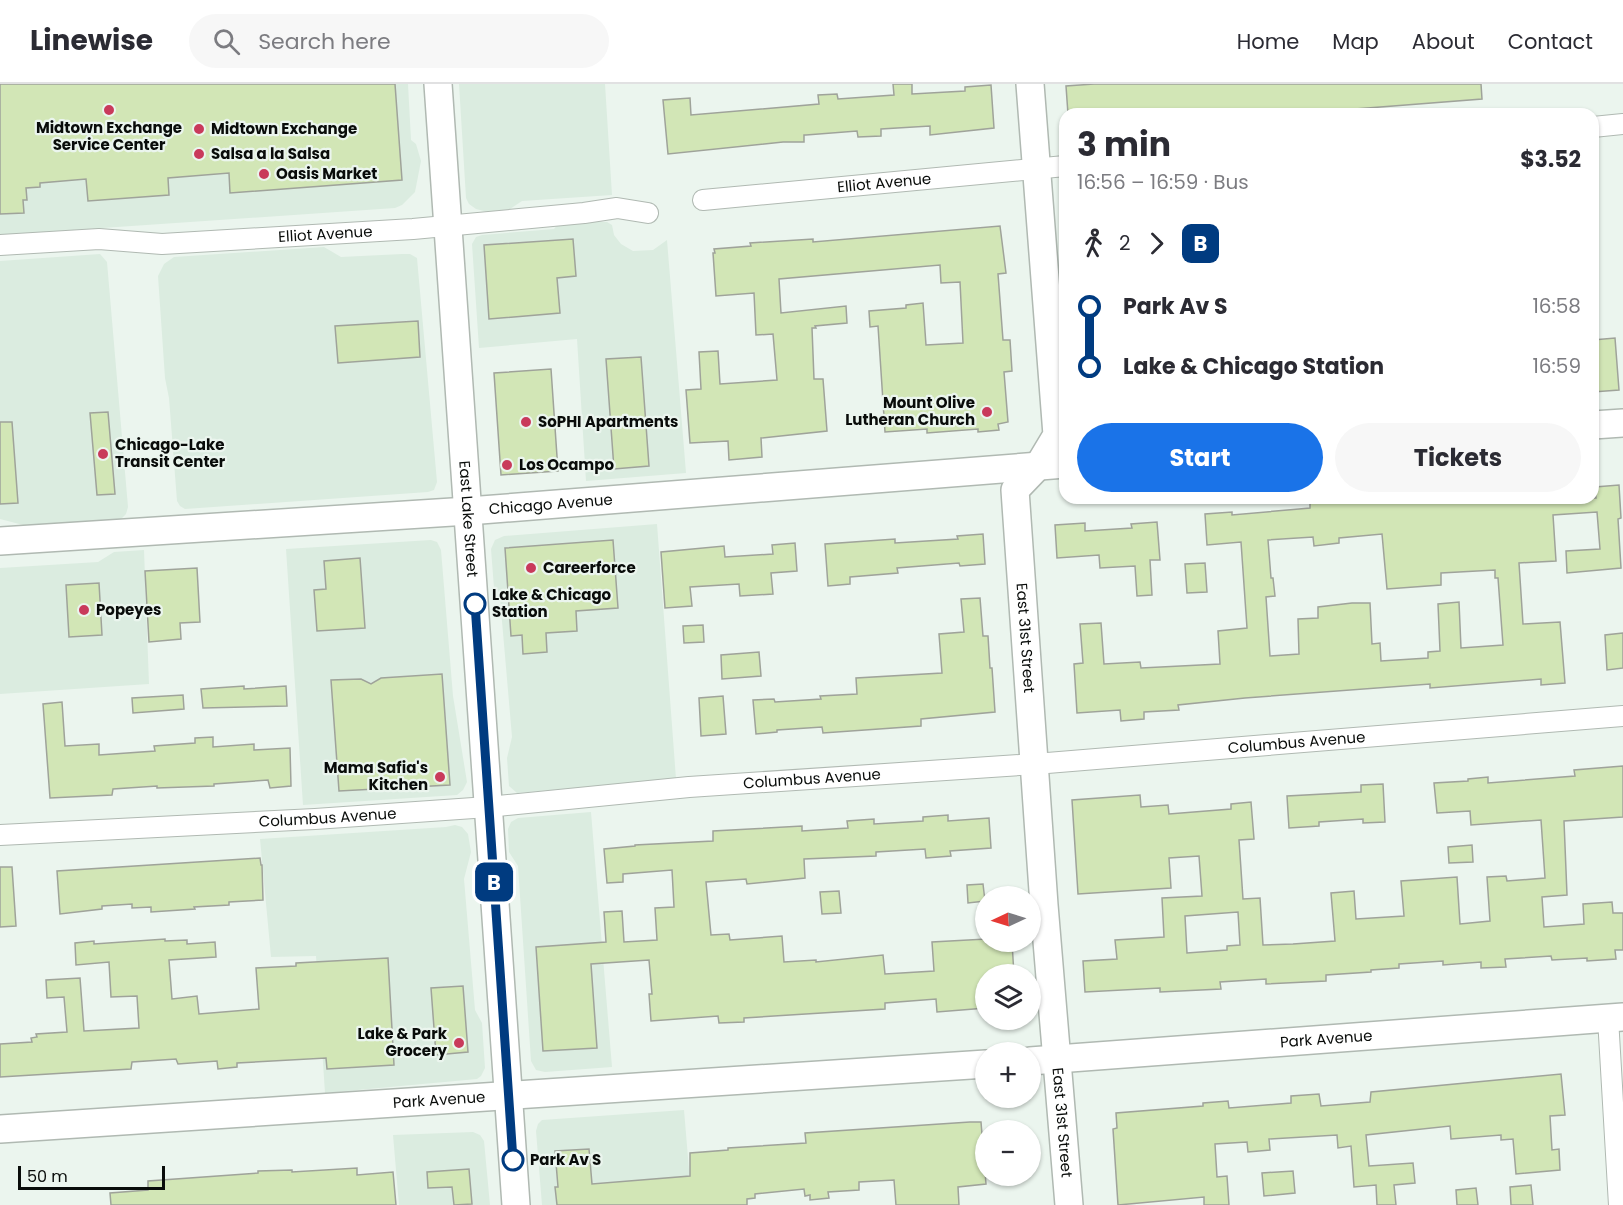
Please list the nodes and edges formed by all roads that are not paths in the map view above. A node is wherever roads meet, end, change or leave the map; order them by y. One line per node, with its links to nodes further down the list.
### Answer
1 (438, 84): 9 (street, East Lake Street)
2 (1030, 84): 6 (street, East 31st Street)
3 (1623, 124): 4 (street)
4 (1599, 126)
5 (1059, 167): 6 (street, Elliot Avenue)
6 (1036, 169): 7 (street, Elliot Avenue); 13 (street, East 31st Street)
7 (704, 200)
8 (648, 213): 9 (street, Elliot Avenue)
9 (448, 227): 10 (street, Elliot Avenue); 14 (street, East Lake Street)
10 (0, 245)
11 (1623, 423): 12 (street)
12 (1599, 425)
13 (1052, 465): 14 (street, Chicago Avenue); 17 (street, East 31st Street)
14 (468, 511): 15 (street, Chicago Avenue); 18 (street, East Lake Street)
15 (0, 540)
16 (1623, 716): 17 (street, Columbus Avenue)
17 (1035, 764): 18 (street, Columbus Avenue); 21 (street, East 31st Street)
18 (488, 807): 19 (street, Columbus Avenue); 24 (street, East Lake Street)
19 (0, 835)
20 (1616, 1018): 21 (street, Park Avenue); 28 (street)
21 (1058, 1058): 22 (street, Park Avenue); 27 (street, East 31st Street)
22 (1041, 1060)
23 (975, 1065): 24 (street, Park Avenue)
24 (509, 1096): 25 (street, Park Avenue); 26 (street, East Lake Street)
25 (0, 1129)
26 (516, 1205)
27 (1069, 1205)
28 (1619, 1205)

